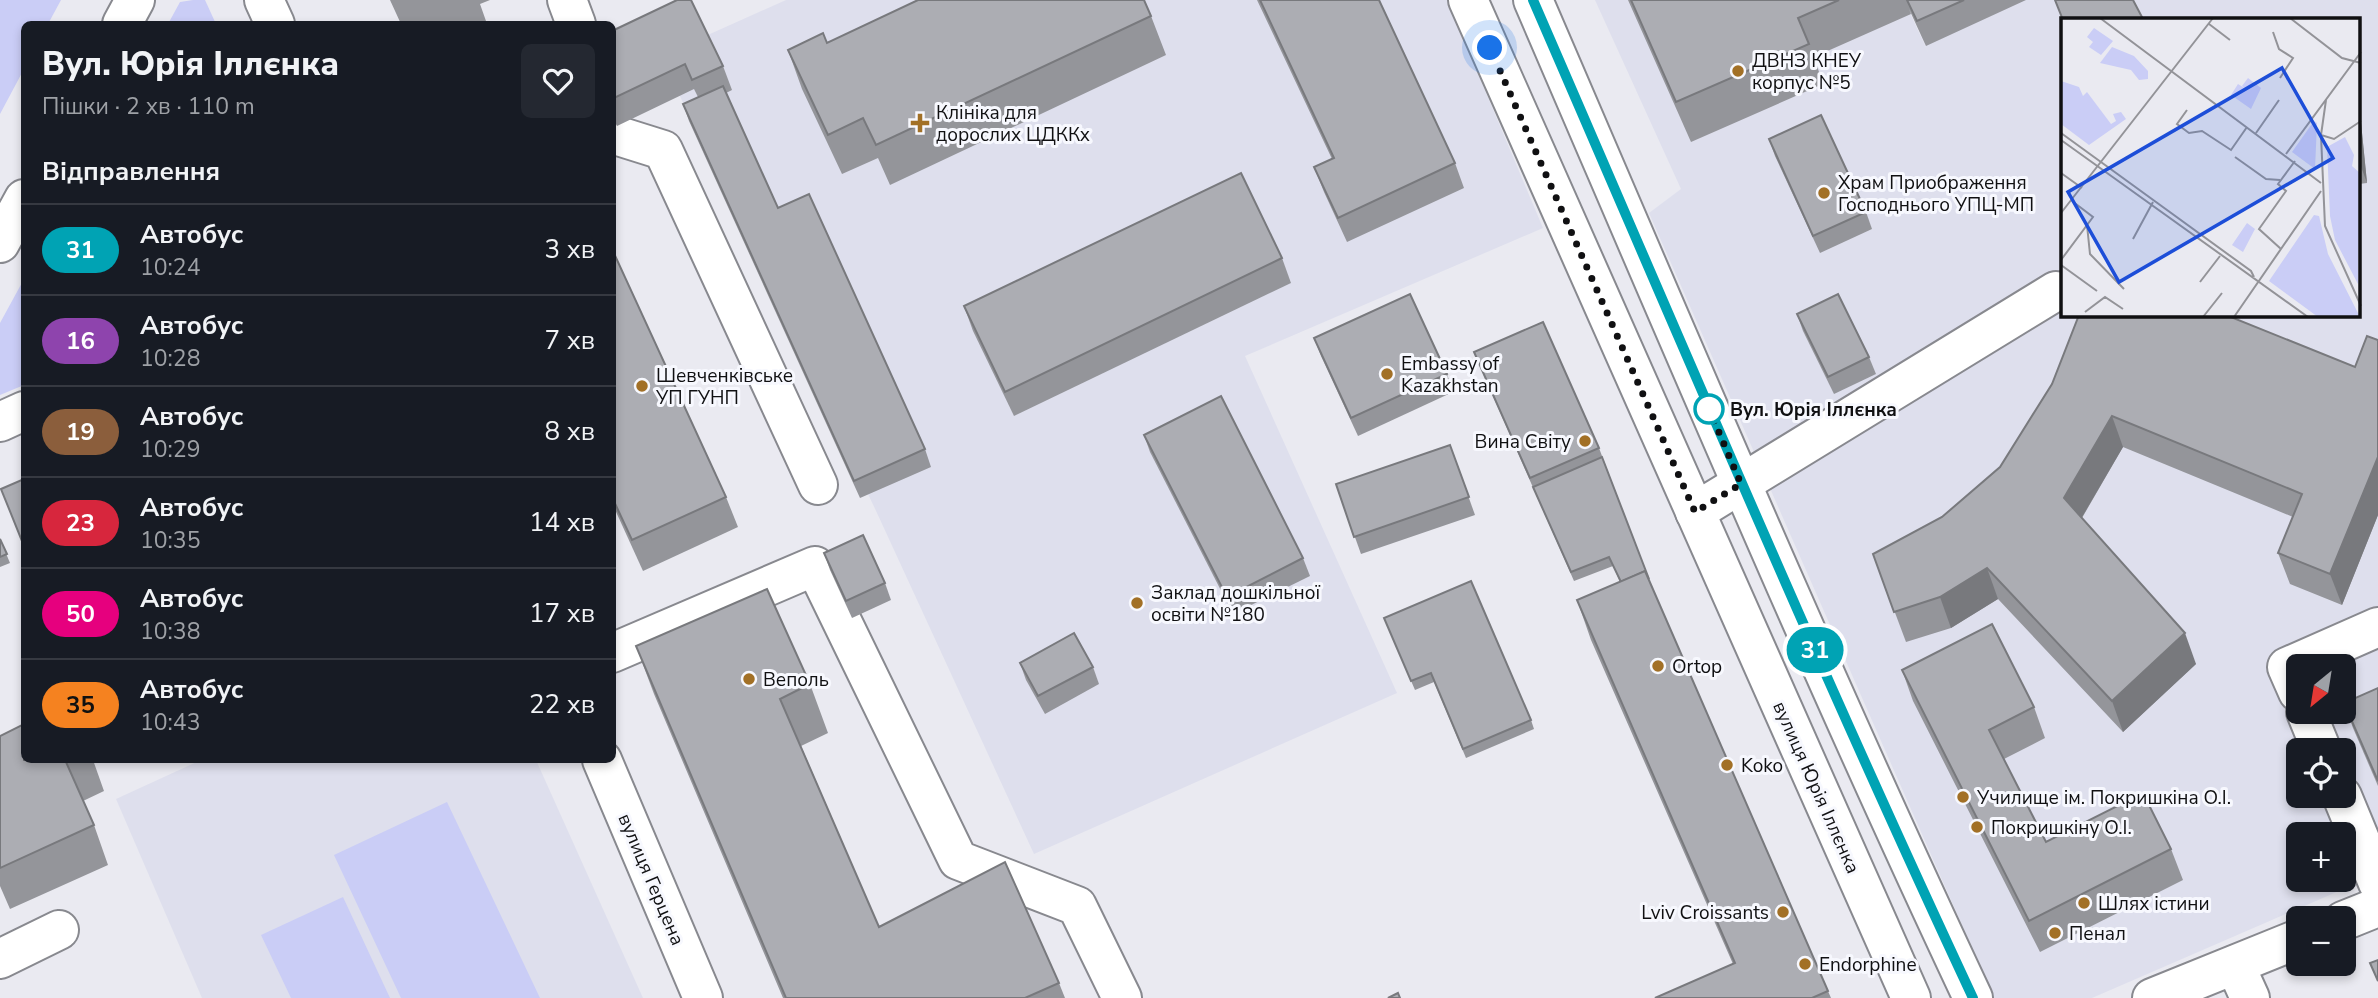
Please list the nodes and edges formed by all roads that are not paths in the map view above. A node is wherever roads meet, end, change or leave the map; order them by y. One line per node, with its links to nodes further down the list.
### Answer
1 (135, 0): 6 (main road)
2 (264, 0): 7 (main road)
3 (567, 0): 8 (main road)
4 (1468, 0): 17 (main road, вулиця Юрія Іллєнка)
5 (1533, 0): 15 (main road)
6 (124, 21)
7 (274, 21)
8 (575, 21)
9 (616, 135): 16 (main road)
10 (21, 204): 11 (main road)
11 (0, 243)
12 (2056, 291): 15 (main road)
13 (21, 412): 14 (main road)
14 (0, 422)
15 (1741, 484): 17 (main road); 33 (main road)
16 (818, 485)
17 (1695, 512): 32 (main road, вулиця Юрія Іллєнка)
18 (2376, 625): 20 (main road)
19 (616, 651): 31 (main road)
20 (2315, 654)
21 (603, 763): 30 (main road, вулиця Герцена)
22 (2347, 808): 23 (main road)
23 (2378, 883)
24 (2378, 906): 25 (main road)
25 (2356, 915)
26 (59, 930): 28 (main road)
27 (2286, 948): 29 (main road)
28 (0, 959)
29 (2243, 981): 34 (main road)
30 (703, 998)
31 (1122, 998)
32 (1911, 998)
33 (1973, 998)
34 (2152, 998)

